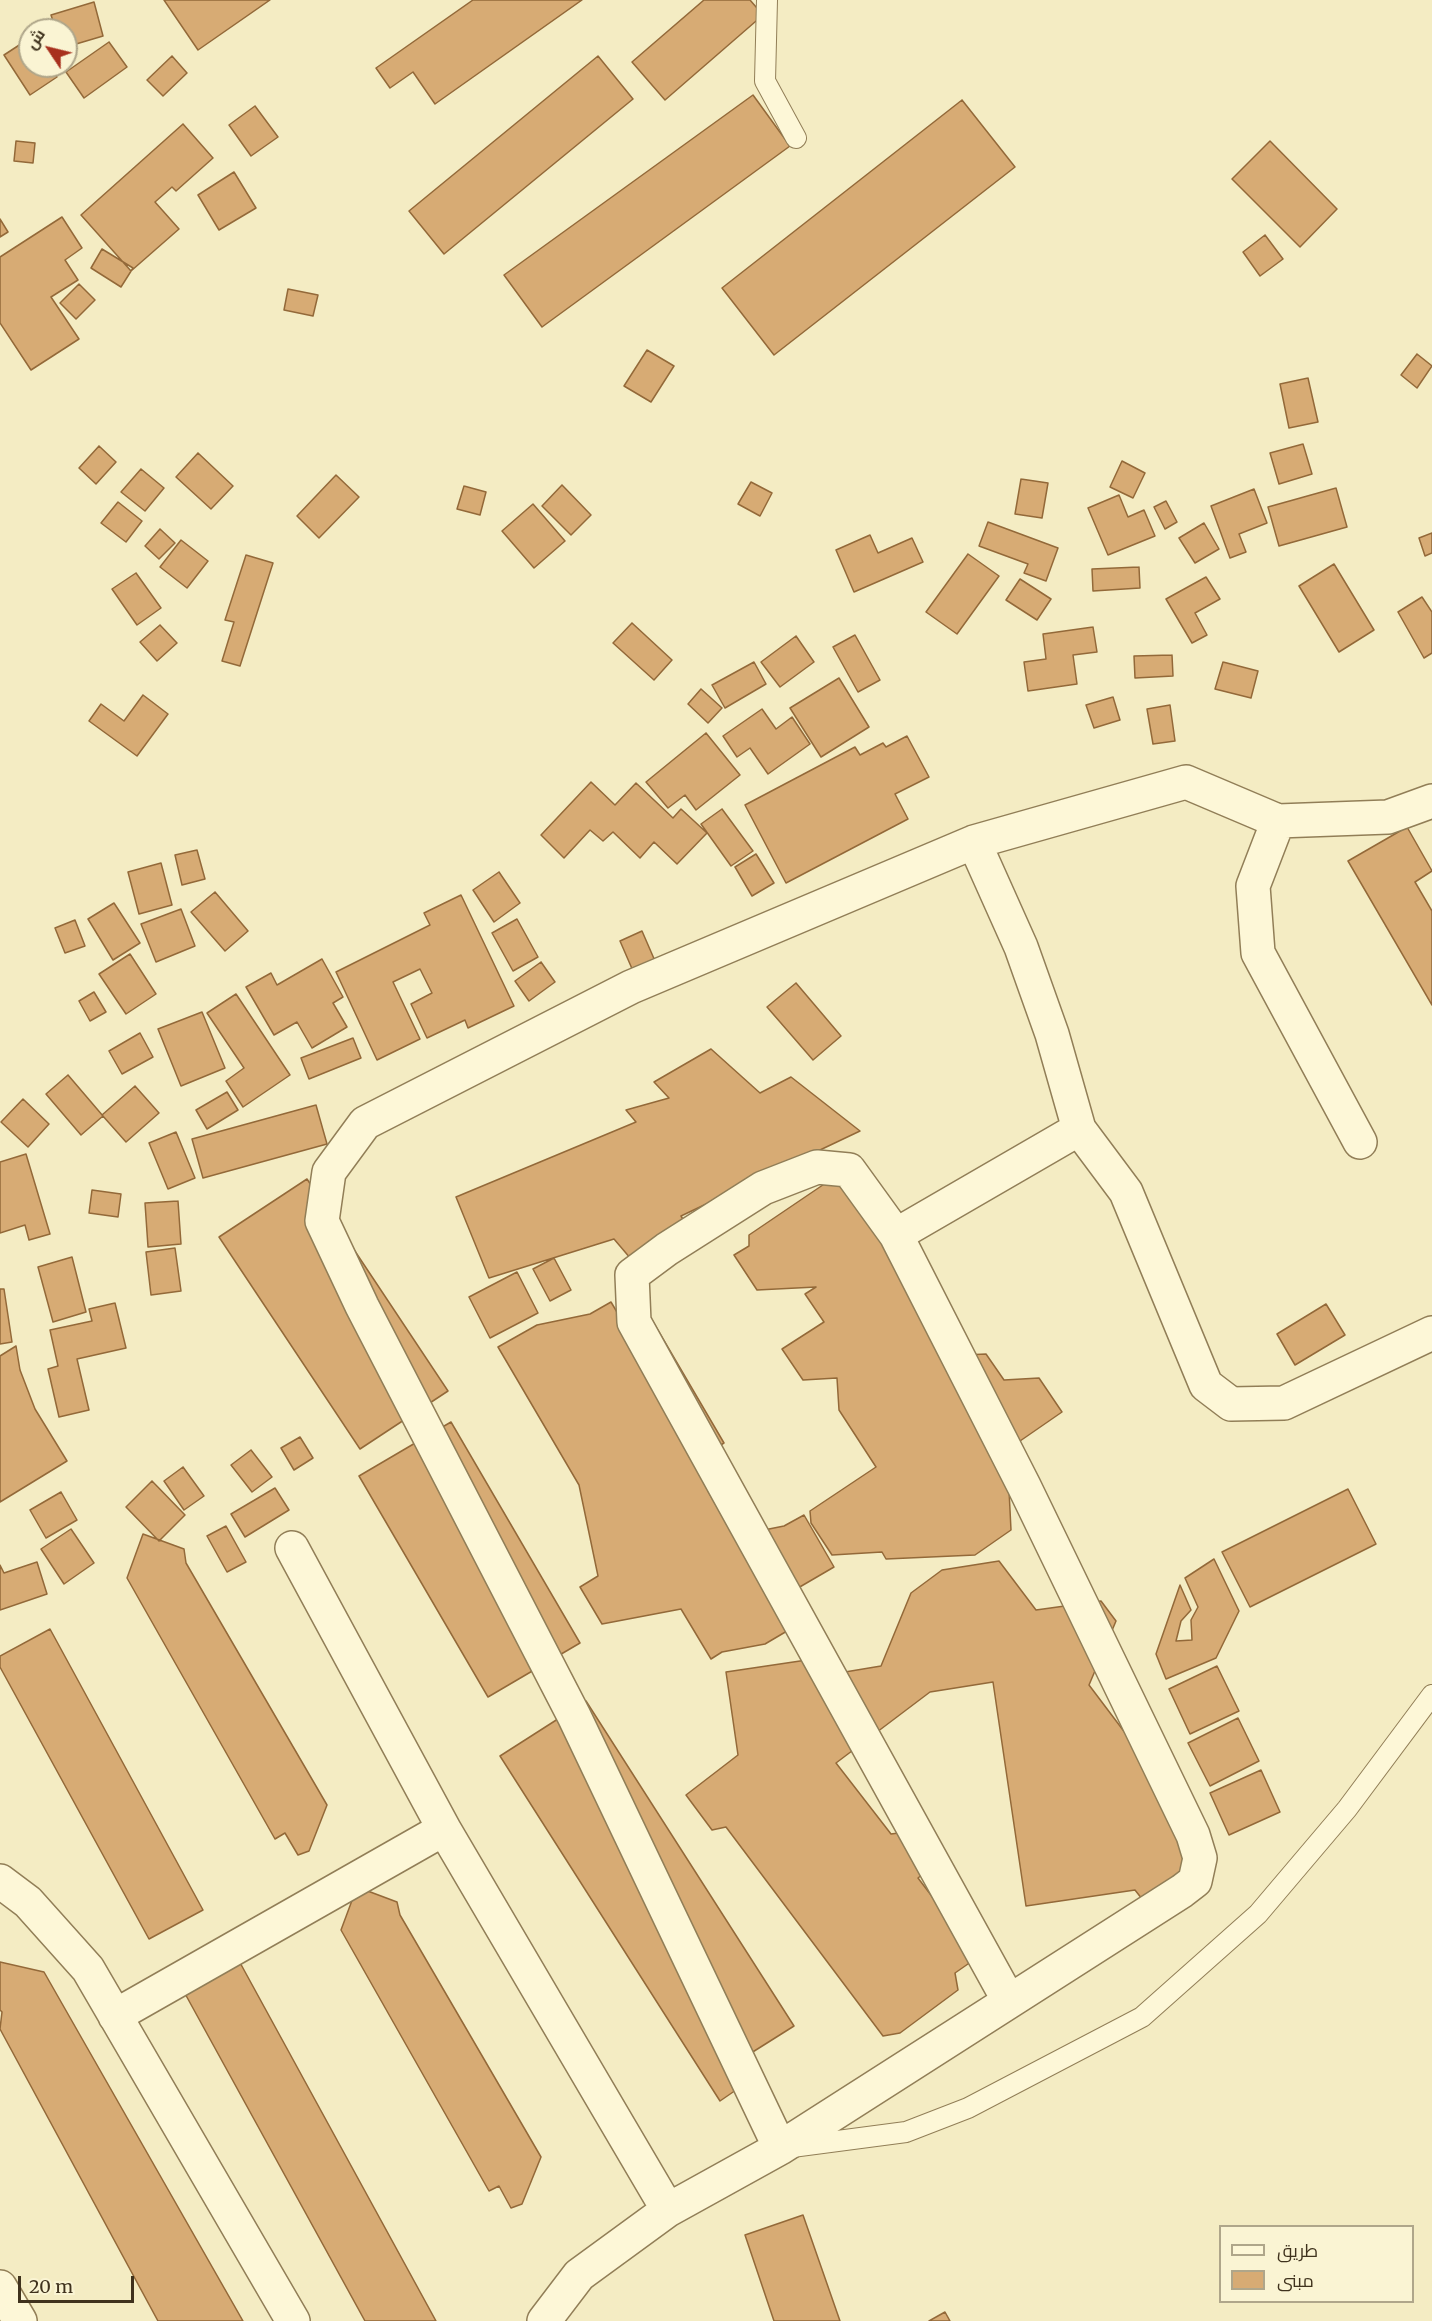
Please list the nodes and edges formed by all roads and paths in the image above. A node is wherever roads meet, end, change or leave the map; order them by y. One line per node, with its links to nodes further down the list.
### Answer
1 (767, 0): 2 (lane)
2 (796, 138)
3 (1432, 801): 4 (street)
4 (1278, 821): 5 (street); 7 (street)
5 (974, 842): 6 (street); 16 (street)
6 (1079, 1129): 8 (street); 9 (street)
7 (1360, 1142)
8 (896, 1235): 14 (street); 14 (street)
9 (1432, 1333)
10 (292, 1548): 12 (street)
11 (1432, 1695): 16 (lane)
12 (444, 1829): 15 (street); 17 (street)
13 (0, 1881): 15 (street)
14 (1009, 2001): 16 (street)
15 (115, 2016): 20 (street)
16 (780, 2148): 17 (street)
17 (668, 2210): 21 (street)
18 (0, 2287): 19 (street)
19 (20, 2321)
20 (293, 2321)
21 (544, 2321)

